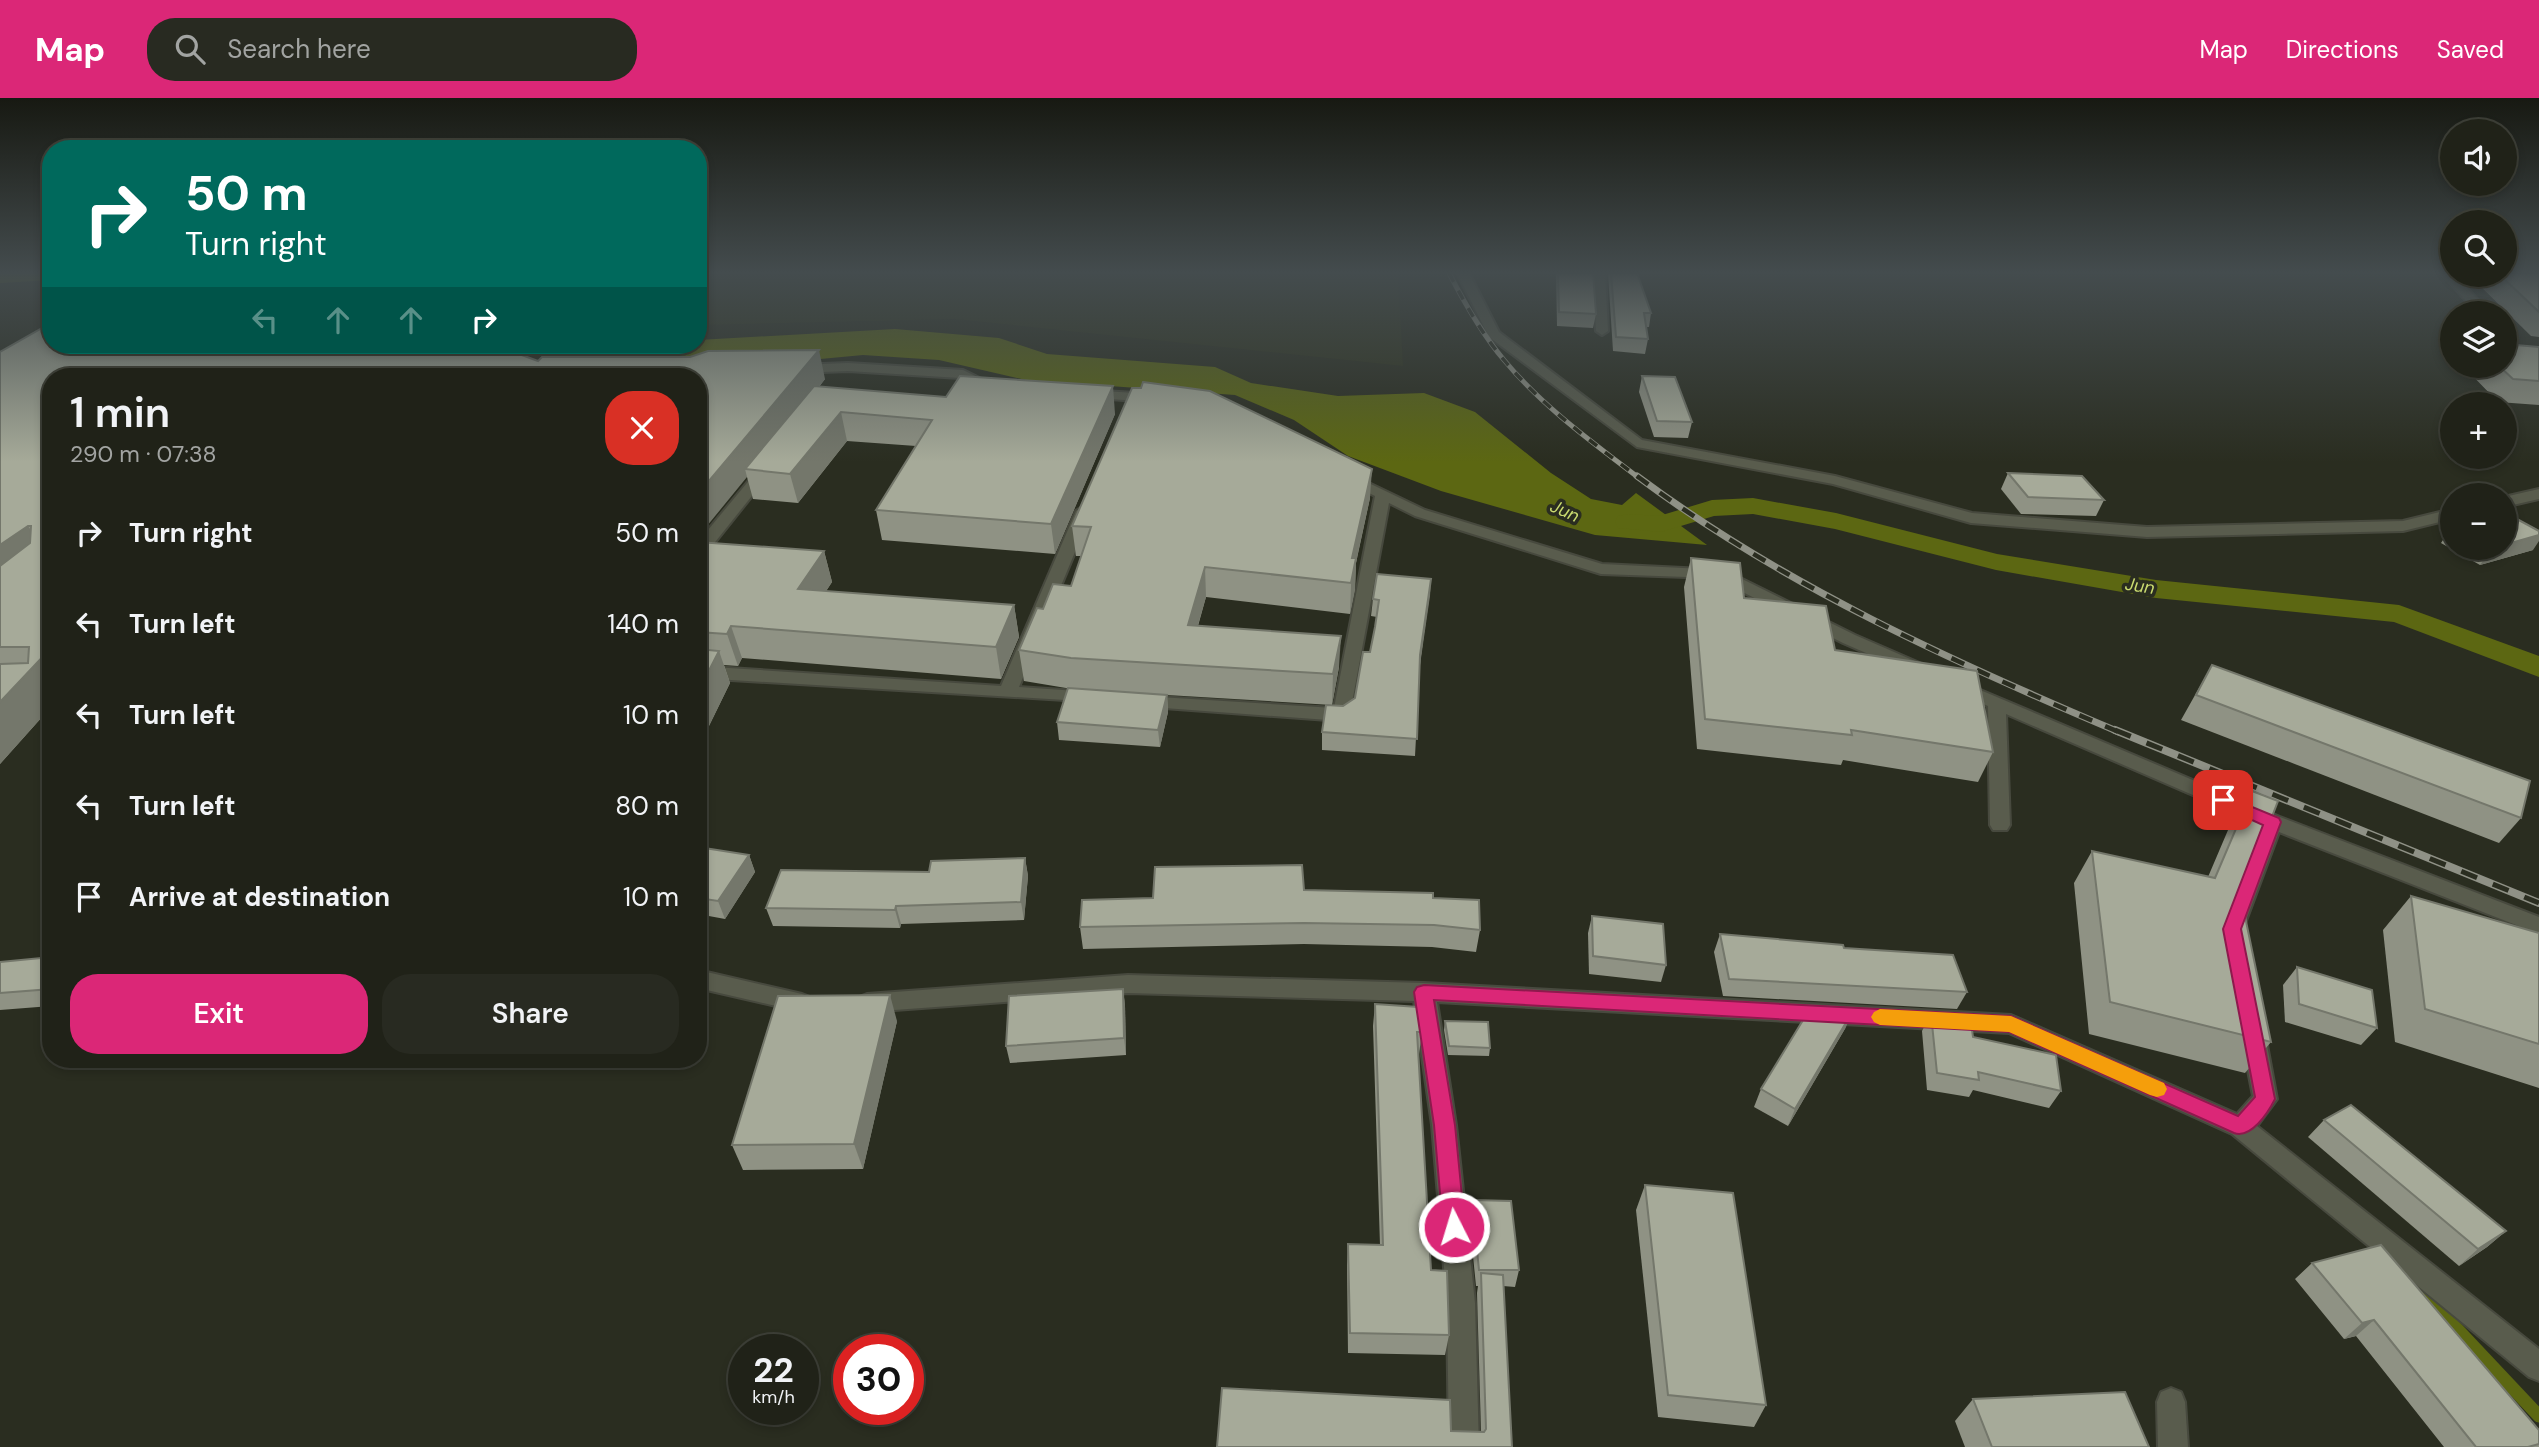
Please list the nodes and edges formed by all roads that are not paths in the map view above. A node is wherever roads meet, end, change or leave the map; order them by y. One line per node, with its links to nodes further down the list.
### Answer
1 (1497, 336): 14 (street)
2 (848, 367): 3 (street); 4 (street); 5 (street)
3 (779, 370)
4 (831, 387)
5 (1015, 389)
6 (1067, 392): 7 (street)
7 (1165, 399)
8 (773, 460): 15 (street)
9 (1340, 473): 11 (street)
10 (2539, 494): 13 (street)
11 (1383, 495): 17 (street); 18 (street)
12 (1089, 499): 17 (street)
13 (2517, 499)
14 (2440, 517)
15 (707, 542)
16 (707, 673): 17 (street)
17 (1008, 691)
18 (1997, 703): 19 (street); 20 (street)
19 (2273, 822): 21 (street); 22 (street)
20 (2000, 825)
21 (2539, 926)
22 (2235, 942)
23 (707, 981): 24 (street)
24 (1424, 992): 26 (street); 29 (street)
25 (2247, 1008): 26 (street)
26 (2242, 1126): 27 (street)
27 (2539, 1367)
28 (2171, 1402): 30 (street)
29 (1464, 1447)
30 (2173, 1447)

